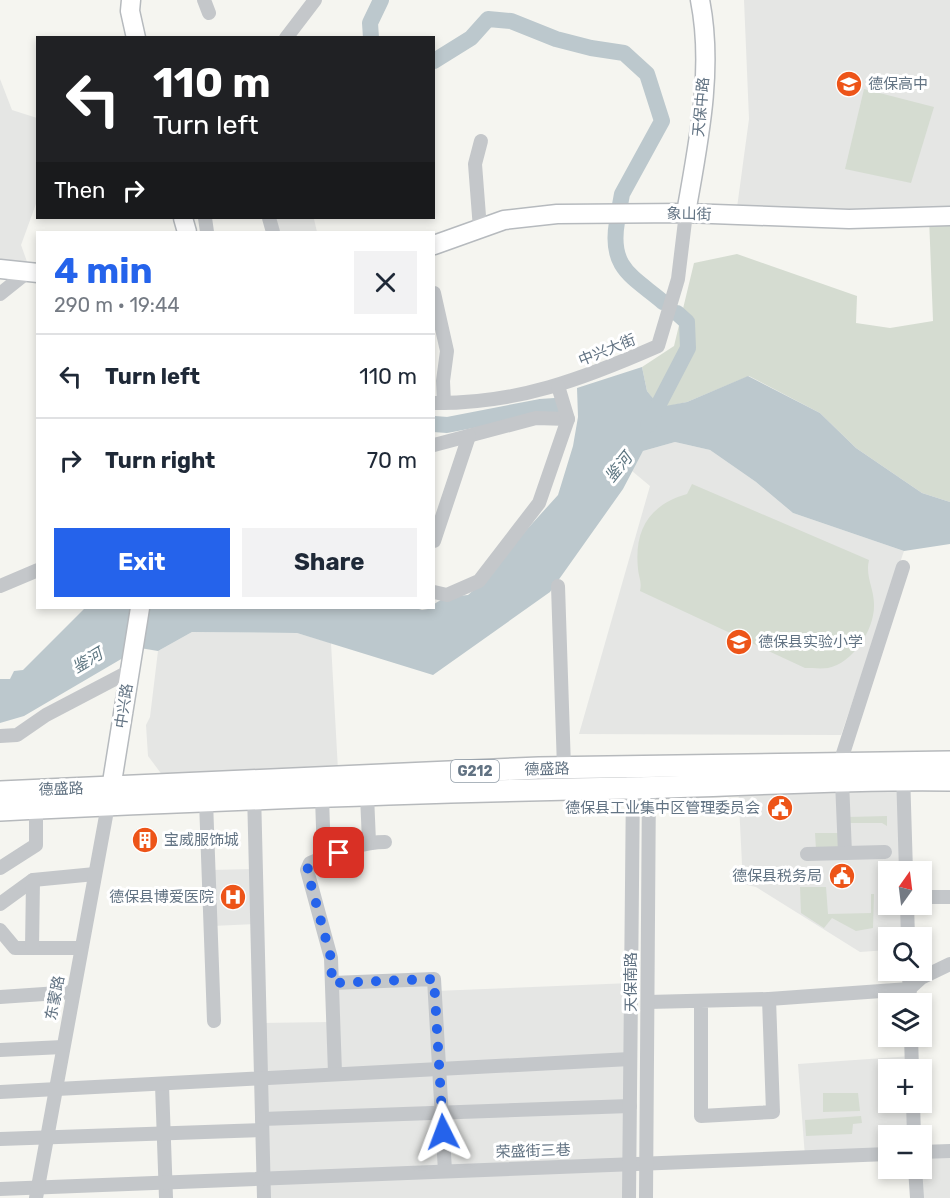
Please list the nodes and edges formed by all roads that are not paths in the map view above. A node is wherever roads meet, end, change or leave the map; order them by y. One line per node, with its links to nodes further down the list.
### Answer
1 (131, 0): 4 (main road)
2 (315, 0): 5 (street)
3 (700, 0): 7 (main road, 天保中路)
4 (135, 36)
5 (288, 36)
6 (481, 141): 9 (street)
7 (686, 213): 8 (main road, 象山街); 9 (main road, 象山街); 15 (street, 中兴大街)
8 (950, 216)
9 (480, 228): 10 (main road, 象山街)
10 (435, 245)
11 (0, 269): 12 (main road)
12 (34, 271): 13 (street)
13 (0, 294)
14 (435, 297): 16 (street)
15 (558, 386): 16 (street, 中兴大街); 17 (street)
16 (439, 403)
17 (568, 419): 18 (street); 25 (street)
18 (469, 436): 19 (street); 20 (street)
19 (435, 445)
20 (435, 538)
21 (903, 567): 32 (street)
22 (36, 571): 23 (street)
23 (0, 586)
24 (558, 586): 30 (street)
25 (435, 592)
26 (140, 609): 27 (main road, 中兴路)
27 (130, 671): 28 (street); 38 (main road, 中兴路)
28 (0, 736)
29 (950, 762): 31 (highway, 德盛路 / G212)
30 (564, 768): 33 (highway, 德盛路 / G212); 35 (highway, 德盛路 / G212)
31 (903, 770): 32 (highway, 德盛路 / G212); 34 (highway, G212); 49 (street)
32 (841, 772): 33 (highway, 德盛路 / G212); 46 (street)
33 (641, 777): 37 (highway, G212); 70 (street, 天保南路); 74 (street, 天保南路)
34 (950, 780)
35 (254, 790): 38 (highway, 德盛路 / G212); 39 (highway, G212); 41 (highway, G212); 77 (street)
36 (0, 792): 40 (highway, 德盛路 / G212)
37 (367, 795): 39 (highway, G212); 43 (street)
38 (110, 796): 40 (highway, 德盛路 / G212); 41 (highway, G212); 51 (street, 东蒙路)
39 (322, 797): 48 (street)
40 (36, 799): 42 (highway, G212); 50 (street)
41 (206, 801): 71 (street)
42 (0, 810)
43 (369, 842): 44 (street); 48 (street)
44 (385, 842)
45 (885, 852): 46 (street)
46 (845, 853): 47 (street)
47 (807, 854)
48 (324, 858): 63 (street)
49 (906, 861)
50 (0, 868)
51 (95, 874): 52 (street); 59 (street, 东蒙路)
52 (33, 880): 55 (street); 58 (street)
53 (932, 897): 54 (street)
54 (950, 897)
55 (0, 904)
56 (0, 930): 57 (street)
57 (15, 948): 58 (street); 60 (street)
58 (32, 948): 59 (street)
59 (81, 948): 65 (street, 东蒙路)
60 (0, 949)
61 (950, 964): 64 (street)
62 (909, 981): 64 (street)
63 (332, 983): 75 (street); 76 (street)
64 (909, 989): 66 (street); 68 (street)
65 (73, 992): 67 (street); 72 (street, 东蒙路)
66 (909, 993)
67 (0, 997)
68 (769, 999): 69 (street); 69 (street)
69 (700, 1001): 70 (street)
70 (648, 1002): 90 (street, 天保南路)
71 (214, 1021)
72 (63, 1047): 73 (street); 79 (street, 东蒙路)
73 (0, 1050)
74 (630, 1059): 75 (street); 81 (street, 天保南路)
75 (439, 1071): 76 (street); 82 (street)
76 (335, 1073): 77 (street)
77 (261, 1079): 78 (street); 83 (street)
78 (162, 1084): 79 (street); 84 (street)
79 (54, 1090): 80 (street); 85 (street, 东蒙路)
80 (0, 1092)
81 (630, 1106): 82 (street); 91 (street, 天保南路)
82 (442, 1112): 83 (street); 92 (street)
83 (262, 1124): 84 (street); 93 (street)
84 (164, 1133): 85 (street); 95 (street)
85 (46, 1137): 86 (street); 97 (street, 东蒙路)
86 (0, 1139)
87 (950, 1151): 88 (street)
88 (932, 1152)
89 (878, 1154): 90 (street, 荣盛街三巷)
90 (646, 1163): 91 (street, 荣盛街三巷); 101 (street, 天保南路)
91 (629, 1164): 92 (street, 荣盛街三巷); 100 (street, 天保南路)
92 (445, 1171): 93 (street, 荣盛街三巷)
93 (263, 1179): 95 (street, 荣盛街三巷); 99 (street)
94 (915, 1179): 102 (street)
95 (166, 1183): 97 (street, 荣盛街三巷); 98 (street)
96 (0, 1189): 97 (street, 荣盛街三巷)
97 (36, 1193)
98 (166, 1198)
99 (264, 1198)
100 (629, 1198)
101 (646, 1198)
102 (916, 1198)

